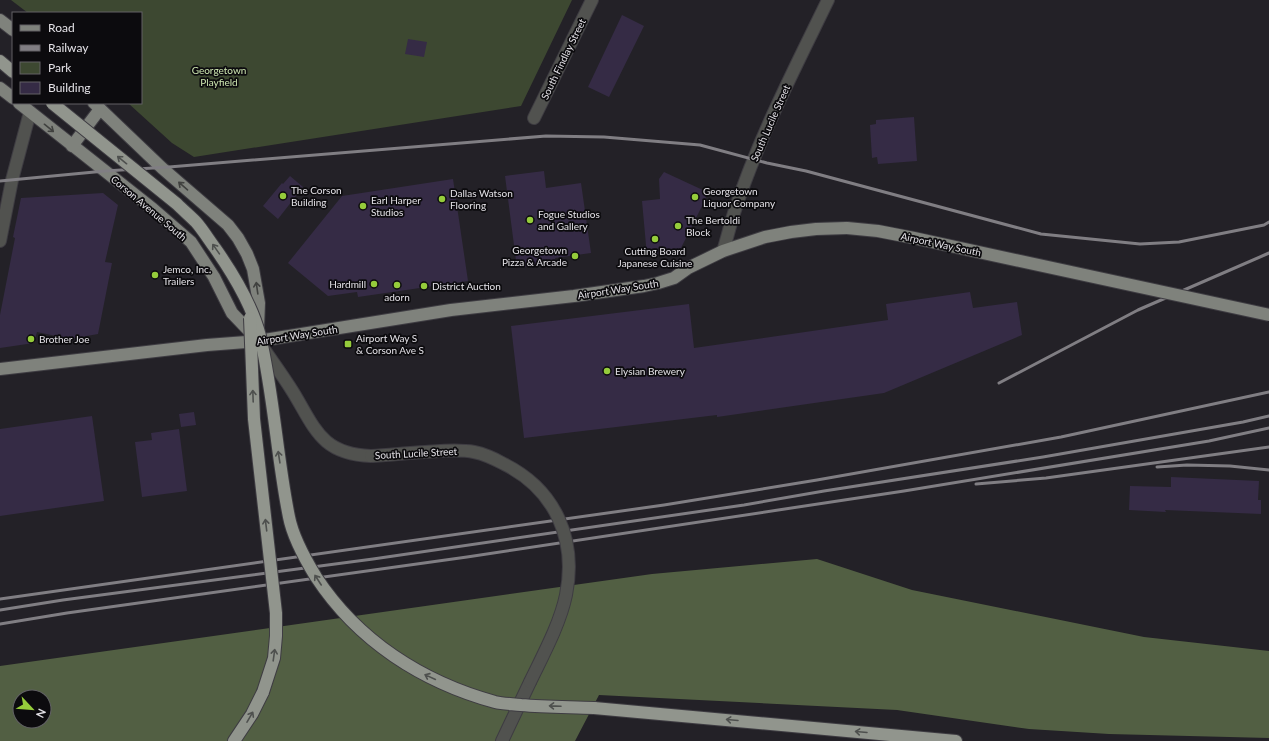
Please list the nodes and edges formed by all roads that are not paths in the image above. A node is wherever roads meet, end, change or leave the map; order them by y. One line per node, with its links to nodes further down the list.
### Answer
1 (592, 0): 13 (street, South Findlay Street)
2 (828, 0): 16 (street, South Lucile Street)
3 (0, 20): 4 (main road)
4 (12, 29)
5 (0, 61): 6 (highway)
6 (12, 71)
7 (0, 88): 8 (main road)
8 (12, 97)
9 (20, 104): 12 (main road, Corson Avenue South)
10 (53, 104): 17 (highway, one-way to 10, bridge)
11 (97, 106): 14 (main road); 19 (main road, one-way to 11)
12 (30, 112): 14 (main road, Corson Avenue South, one-way to 14); 15 (street)
13 (534, 118)
14 (72, 146): 19 (main road, Corson Avenue South)
15 (0, 241)
16 (724, 251): 18 (main road, Airport Way South, bridge); 19 (main road, Airport Way South)
17 (249, 307): 21 (highway, one-way to 17, bridge); 23 (highway, one-way to 17, bridge)
18 (1269, 315)
19 (258, 341): 20 (main road, Airport Way South); 22 (street, South Lucile Street, bridge)
20 (0, 369)
21 (234, 741)
22 (502, 741)
23 (956, 741)

